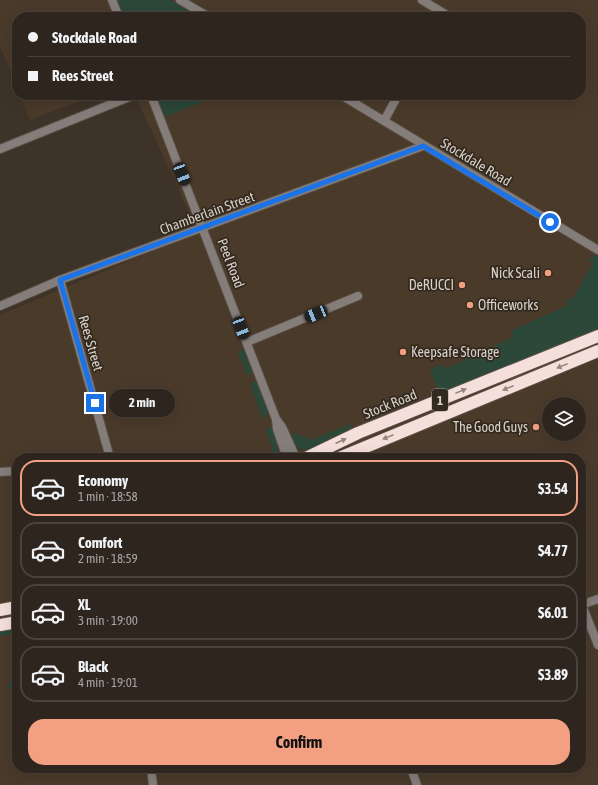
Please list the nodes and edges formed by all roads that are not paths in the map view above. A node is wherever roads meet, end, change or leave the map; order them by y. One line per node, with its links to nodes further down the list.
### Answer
1 (112, 0): 4 (street)
2 (180, 0): 5 (street)
3 (422, 0): 6 (street)
4 (117, 12)
5 (200, 12)
6 (440, 12)
7 (121, 100): 13 (street)
8 (153, 100): 14 (street, Peel Road)
9 (349, 100): 11 (street, Stockdale Road)
10 (395, 100): 11 (street)
11 (384, 121): 12 (street, Stockdale Road)
12 (423, 146): 14 (street, Chamberlain Street); 15 (street, Stockdale Road)
13 (0, 148)
14 (203, 227): 16 (street, Chamberlain Street); 20 (street, Peel Road)
15 (598, 250)
16 (60, 280): 18 (street, Chamberlain Street); 23 (street, Rees Street)
17 (358, 296): 20 (street)
18 (0, 306)
19 (598, 336): 26 (highway, Stock Road / 1, one-way to 19)
20 (247, 342): 22 (street, Peel Road)
21 (598, 351): 27 (highway, Stock Road / 1, one-way to 27)
22 (276, 419): 24 (street, Peel Road); 25 (street, Peel Road)
23 (109, 453)
24 (285, 453)
25 (294, 453)
26 (317, 453)
27 (351, 453)
28 (12, 471): 29 (street)
29 (0, 472)
30 (598, 599): 31 (street)
31 (586, 604)
32 (12, 608): 33 (highway)
33 (0, 610)
34 (586, 615): 37 (street)
35 (12, 623): 36 (highway)
36 (0, 625)
37 (598, 645)
38 (152, 773): 40 (street)
39 (413, 773): 41 (street)
40 (153, 785)
41 (417, 785)

